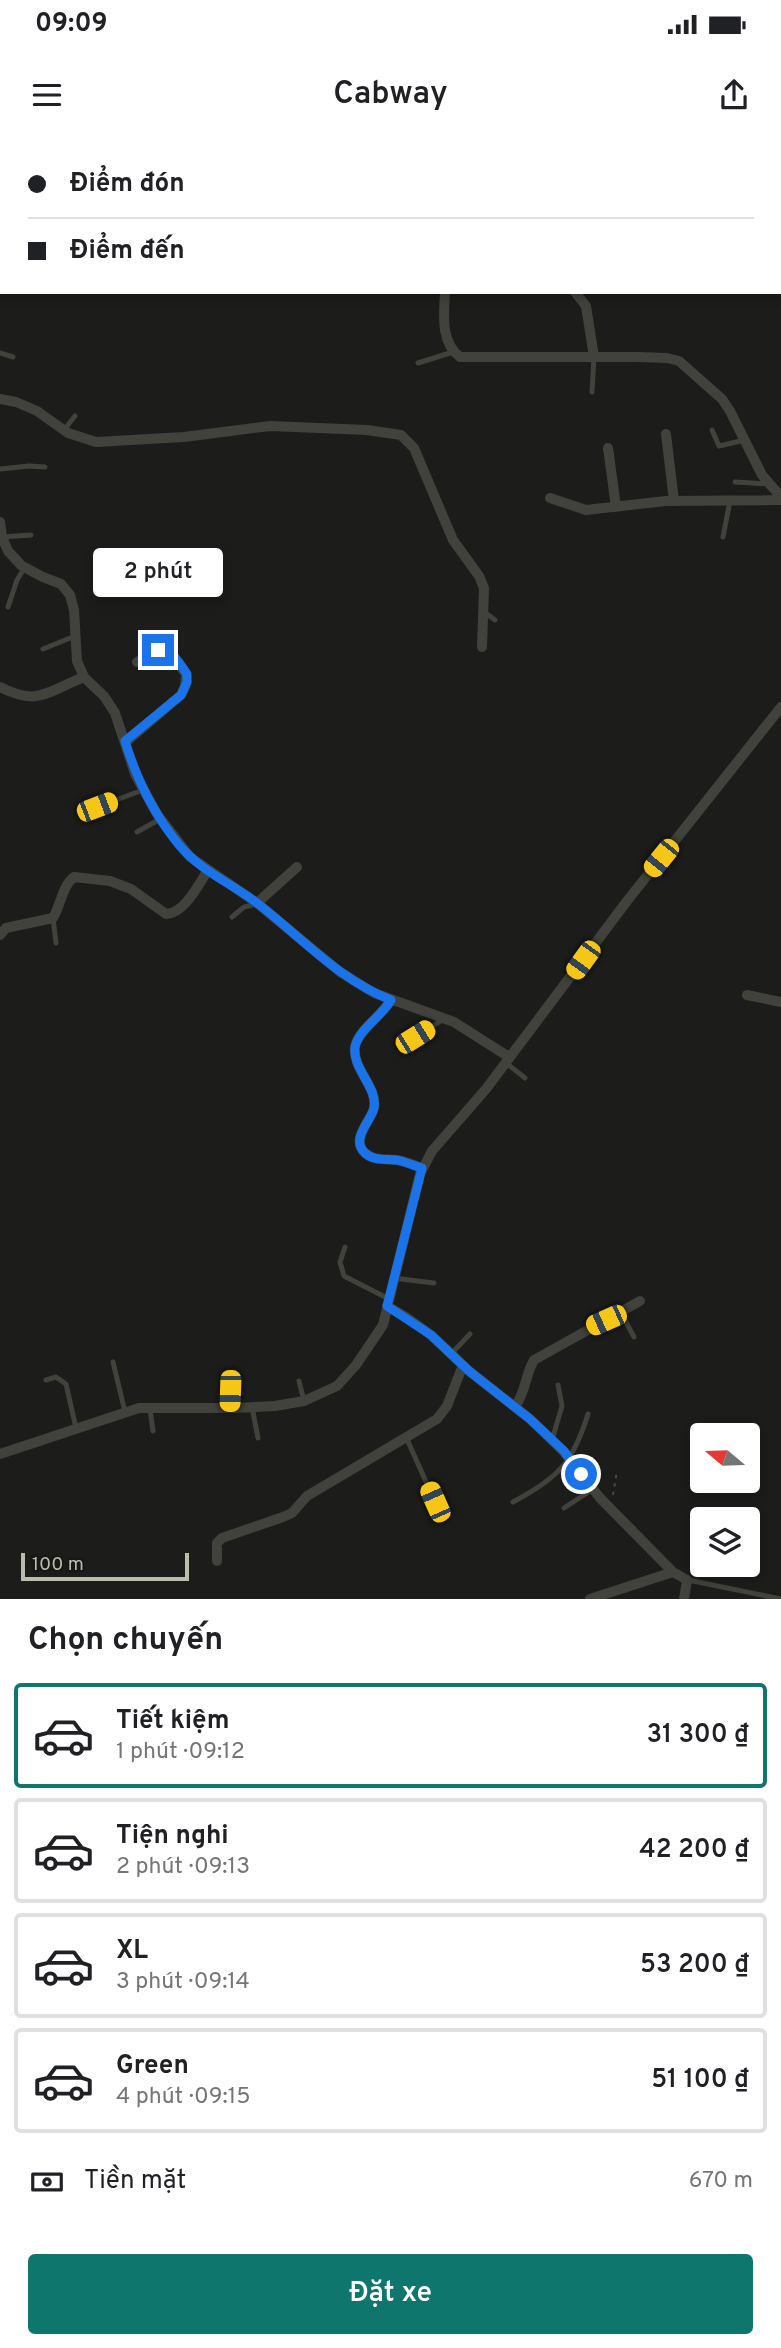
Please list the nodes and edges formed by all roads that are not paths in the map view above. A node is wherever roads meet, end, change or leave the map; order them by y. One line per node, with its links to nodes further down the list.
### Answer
1 (446, 294): 3 (street)
2 (577, 294): 6 (street)
3 (453, 352): 6 (street); 7 (lane)
4 (0, 353): 5 (lane)
5 (13, 357)
6 (594, 357): 8 (lane); 14 (street)
7 (418, 363)
8 (592, 392)
9 (0, 399): 11 (street)
10 (75, 416): 11 (lane)
11 (64, 430): 31 (street)
12 (712, 430): 14 (lane)
13 (666, 434): 22 (street)
14 (745, 440): 19 (street)
15 (608, 448): 24 (street)
16 (45, 467): 17 (lane)
17 (0, 469)
18 (735, 482): 19 (lane)
19 (769, 484): 21 (street)
20 (550, 498): 24 (street)
21 (781, 499): 23 (street)
22 (674, 501): 23 (street); 24 (street)
23 (730, 501): 28 (lane)
24 (616, 507)
25 (0, 523): 27 (street)
26 (31, 535): 27 (lane)
27 (2, 537): 29 (street)
28 (723, 537)
29 (25, 567): 30 (lane); 33 (street)
30 (8, 607)
31 (483, 611): 32 (lane); 34 (street)
32 (495, 620)
33 (75, 636): 35 (lane); 37 (street)
34 (482, 646)
35 (43, 649)
36 (137, 662): 40 (street)
37 (84, 677): 38 (street); 40 (street)
38 (0, 687)
39 (781, 707): 57 (street)
40 (125, 741): 41 (street)
41 (144, 790): 42 (lane); 43 (street)
42 (97, 807)
43 (160, 819): 44 (lane); 46 (street)
44 (137, 832)
45 (297, 867): 47 (street)
46 (208, 870): 47 (street); 49 (street)
47 (257, 904): 48 (lane); 53 (street)
48 (232, 917)
49 (53, 918): 50 (street); 51 (lane)
50 (2, 929)
51 (56, 943)
52 (747, 995): 54 (street)
53 (391, 1000): 55 (street); 59 (street)
54 (781, 1002)
55 (444, 1019): 56 (lane); 57 (street)
56 (415, 1037)
57 (507, 1060): 58 (lane); 59 (street)
58 (525, 1078)
59 (421, 1171): 61 (street)
60 (345, 1247): 64 (lane)
61 (393, 1278): 62 (lane); 64 (street)
62 (434, 1283)
63 (640, 1301): 65 (street)
64 (388, 1303): 68 (street); 75 (street)
65 (621, 1313): 67 (lane); 76 (street)
66 (470, 1334): 68 (lane)
67 (634, 1337)
68 (451, 1354): 70 (street)
69 (113, 1362): 80 (lane)
70 (463, 1365): 76 (street); 84 (street)
71 (231, 1373): 79 (lane)
72 (46, 1380): 82 (lane)
73 (299, 1381): 75 (lane)
74 (558, 1385): 86 (lane)
75 (304, 1401): 77 (street)
76 (516, 1407): 86 (street)
77 (252, 1408): 79 (street); 85 (lane)
78 (150, 1409): 79 (street); 80 (street); 83 (lane)
79 (230, 1409)
80 (125, 1412): 82 (street)
81 (588, 1414): 88 (lane)
82 (76, 1428): 87 (street)
83 (153, 1431)
84 (406, 1437): 90 (lane); 93 (street)
85 (258, 1438)
86 (552, 1440): 88 (street)
87 (0, 1454)
88 (570, 1459): 89 (street); 91 (lane)
89 (593, 1489): 92 (lane); 94 (street)
90 (435, 1502)
91 (513, 1502)
92 (564, 1508)
93 (217, 1561)
94 (673, 1572): 95 (street); 96 (street)
95 (687, 1580): 97 (street); 98 (lane)
96 (590, 1599)
97 (684, 1599)
98 (781, 1599)

